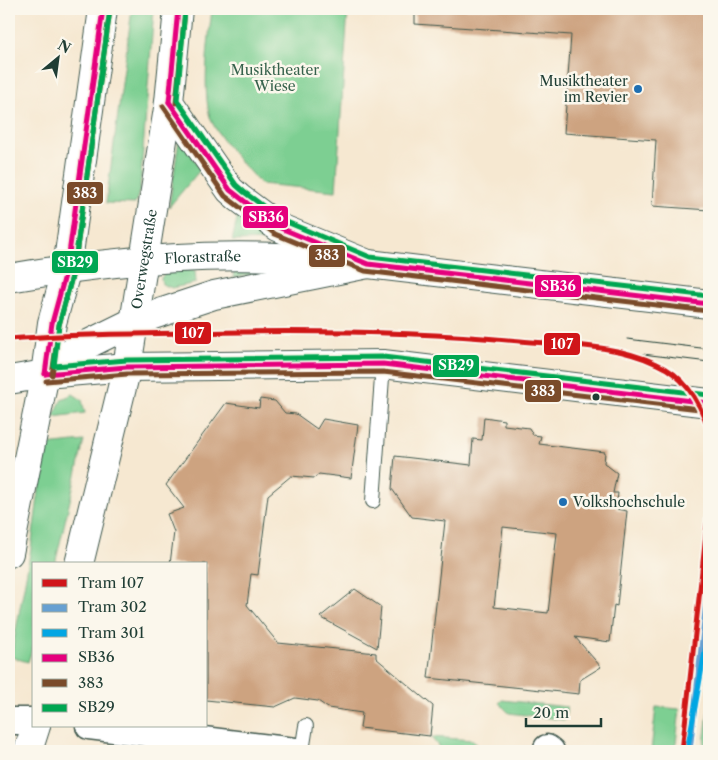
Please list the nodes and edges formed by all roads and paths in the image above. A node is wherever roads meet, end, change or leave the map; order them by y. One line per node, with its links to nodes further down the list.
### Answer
1 (103, 9): 6 (main road)
2 (178, 9): 3 (main road, Overwegstraße)
3 (169, 102): 4 (main road, Overwegstraße); 5 (main road, Florastraße)
4 (144, 259): 5 (main road, Florastraße); 6 (main road, Florastraße); 9 (main road, Overwegstraße)
5 (368, 264): 8 (main road, Florastraße); 9 (main road)
6 (66, 268): 7 (main road, Florastraße); 12 (main road)
7 (9, 278)
8 (709, 304)
9 (135, 321): 11 (main road, Overwegstraße); 12 (main road)
10 (383, 364): 11 (main road); 14 (main road); 15 (lane)
11 (127, 367): 12 (main road); 17 (main road, Overwegstraße)
12 (45, 374): 13 (main road); 16 (main road)
13 (9, 380)
14 (709, 403)
15 (373, 501)
16 (10, 534)
17 (79, 562)
18 (9, 721): 19 (street)
19 (32, 721)
20 (306, 726): 25 (lane)
21 (35, 728): 23 (main road)
22 (105, 728): 24 (street)
23 (28, 751)
24 (295, 751)
25 (302, 751)

